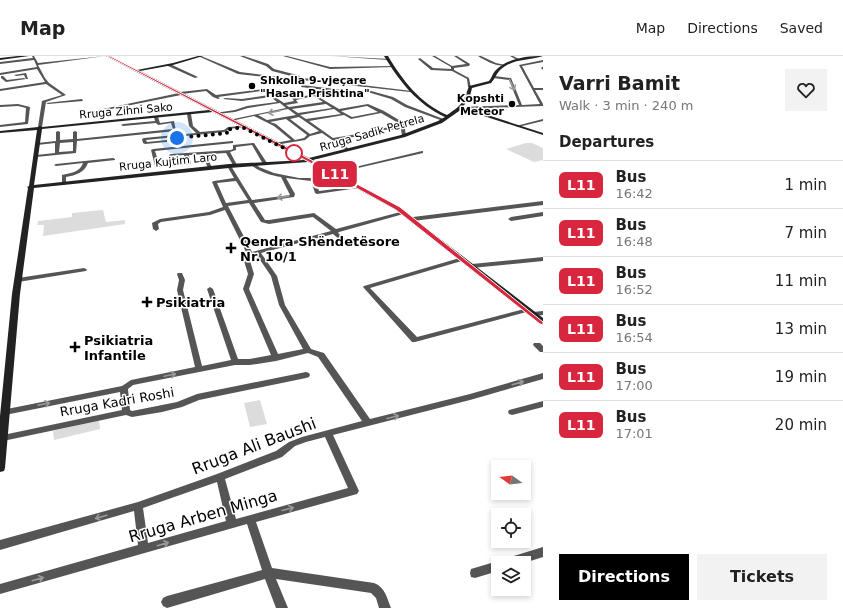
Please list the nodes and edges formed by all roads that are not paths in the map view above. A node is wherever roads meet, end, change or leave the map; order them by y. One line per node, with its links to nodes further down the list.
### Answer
1 (27, 56): 16 (street)
2 (59, 56): 19 (street)
3 (104, 56): 19 (street)
4 (108, 56): 28 (street)
5 (200, 56): 23 (street); 33 (street)
6 (241, 56): 33 (street)
7 (284, 56): 26 (street)
8 (332, 56): 15 (street)
9 (433, 56): 27 (street)
10 (455, 56): 27 (street)
11 (479, 56): 24 (street)
12 (511, 56): 18 (street)
13 (539, 56): 18 (street)
14 (34, 57): 22 (street); 25 (street)
15 (387, 57): 26 (street)
16 (0, 59)
17 (419, 59): 27 (street)
18 (518, 59): 24 (street)
19 (63, 61): 25 (street)
20 (543, 61): 40 (street)
21 (0, 63): 22 (street)
22 (25, 64): 25 (street); 30 (street)
23 (169, 65): 28 (street); 31 (street)
24 (504, 65): 32 (street)
25 (38, 66): 29 (street); 34 (street)
26 (393, 67): 43 (street)
27 (452, 68): 38 (street)
28 (136, 71): 45 (street)
29 (21, 73): 30 (street); 30 (street)
30 (0, 74)
31 (196, 77)
32 (494, 77): 38 (street); 57 (street, one-way to 57)
33 (302, 79): 43 (street)
34 (47, 83): 37 (street); 52 (street)
35 (5, 84): 37 (street)
36 (302, 86): 39 (street)
37 (24, 87): 42 (street)
38 (470, 87): 59 (street)
39 (326, 89): 48 (street); 73 (street)
40 (533, 89): 41 (street); 55 (street)
41 (543, 89)
42 (0, 90)
43 (410, 91): 73 (street)
44 (267, 92): 46 (street); 47 (street); 50 (street)
45 (180, 94): 46 (street); 49 (street); 62 (street)
46 (213, 94): 49 (street); 50 (street)
47 (272, 96): 50 (street); 53 (street)
48 (315, 96): 53 (street); 54 (street)
49 (186, 97): 63 (street)
50 (224, 99): 60 (street)
51 (82, 100): 52 (street)
52 (44, 103): 65 (street)
53 (282, 103): 58 (street); 60 (street)
54 (326, 103): 58 (street); 61 (street)
55 (542, 105): 57 (street)
56 (0, 106): 67 (street)
57 (521, 106): 59 (street)
58 (290, 108): 68 (street); 70 (street, one-way to 70)
59 (461, 108): 73 (street, Rruga Sadik Petrela); 80 (street)
60 (236, 109): 63 (street)
61 (337, 109): 64 (street); 68 (street); 69 (street)
62 (91, 112)
63 (215, 112): 66 (street, Rruga Zihni Sako); 75 (street)
64 (381, 112): 69 (street); 83 (street)
65 (42, 113): 67 (street); 82 (street)
66 (189, 114): 71 (street, Rruga Zihni Sako); 90 (street)
67 (28, 115): 84 (street)
68 (298, 115): 72 (street); 76 (street)
69 (347, 115): 76 (street)
70 (255, 116): 75 (street); 77 (street)
71 (156, 117): 78 (street); 79 (street, Rruga Zihni Sako)
72 (287, 118): 77 (street); 93 (street)
73 (446, 118): 94 (street, Rruga Sadik Petrela)
74 (542, 119): 80 (street)
75 (231, 120): 81 (street)
76 (306, 120): 89 (street)
77 (267, 121): 99 (street)
78 (158, 122): 79 (street); 87 (street)
79 (123, 123): 82 (street, Rruga Zihni Sako); 92 (street)
80 (518, 126): 91 (street)
81 (242, 127): 88 (street); 103 (street)
82 (40, 128): 84 (street, Rruga Zihni Sako); 101 (street)
83 (403, 128): 94 (street); 97 (street)
84 (2, 129)
85 (58, 132): 100 (street)
86 (75, 132): 98 (street)
87 (155, 132): 92 (street); 95 (street)
88 (226, 132): 90 (street); 96 (street); 102 (street)
89 (322, 132): 93 (street); 97 (street)
90 (198, 133): 96 (street)
91 (543, 134)
92 (125, 135): 98 (street)
93 (309, 135): 99 (street)
94 (404, 136): 105 (street, Rruga Sadik Petrela)
95 (156, 137): 96 (street); 96 (street)
96 (165, 139): 104 (street)
97 (332, 139): 105 (street)
98 (75, 140): 100 (street); 108 (street)
99 (294, 140): 103 (street)
100 (58, 142): 101 (street); 108 (street)
101 (37, 144): 113 (street)
102 (233, 144): 104 (street); 106 (street); 118 (street)
103 (276, 144): 111 (street)
104 (169, 149): 112 (street); 119 (street)
105 (348, 150): 115 (street, Rruga Sadik Petrela)
106 (227, 151): 109 (street); 122 (street)
107 (422, 152): 126 (street)
108 (57, 154): 113 (street)
109 (186, 154): 112 (street); 119 (street)
110 (209, 154): 124 (street)
111 (297, 154): 115 (street); 117 (street)
112 (171, 155): 119 (street)
113 (36, 156): 131 (street)
114 (113, 159): 116 (street)
115 (308, 160): 117 (street, Rruga Kujtim Laro); 125 (street)
116 (86, 162): 121 (street); 130 (street)
117 (287, 162): 118 (street, Rruga Kujtim Laro); 125 (street)
118 (265, 163): 120 (street, Rruga Kujtim Laro)
119 (174, 164)
120 (253, 164): 122 (street, Rruga Kujtim Laro); 127 (street)
121 (56, 165)
122 (235, 165): 123 (street, Rruga Kujtim Laro)
123 (228, 166): 124 (street, Rruga Kujtim Laro); 128 (street)
124 (210, 168): 130 (street, Rruga Kujtim Laro)
125 (326, 169): 126 (street)
126 (335, 174): 129 (street); 132 (street)
127 (282, 176): 129 (street); 133 (street, one-way to 133)
128 (237, 179): 133 (street); 135 (street)
129 (313, 180): 132 (street)
130 (64, 184): 131 (street, Rruga Kujtim Laro)
131 (30, 187): 150 (street)
132 (358, 187): 136 (street)
133 (251, 201): 135 (street); 141 (street)
134 (543, 203): 138 (street)
135 (225, 206): 140 (street); 144 (street)
136 (404, 213): 138 (street); 141 (street)
137 (543, 214): 139 (street)
138 (413, 219): 145 (street)
139 (511, 219)
140 (156, 229)
141 (335, 232): 142 (street); 143 (street)
142 (349, 246)
143 (258, 252): 144 (street); 155 (street)
144 (250, 254): 156 (street)
145 (463, 259): 147 (street); 152 (street)
146 (543, 259): 147 (street)
147 (472, 266): 152 (street)
148 (84, 270): 150 (street)
149 (180, 274): 158 (street)
150 (18, 280): 163 (street)
151 (210, 289): 157 (street)
152 (530, 312): 153 (street); 154 (street)
153 (543, 313)
154 (543, 322)
155 (308, 351): 156 (street); 166 (street)
156 (276, 358): 157 (street)
157 (235, 362): 158 (street)
158 (199, 369): 161 (street, one-way to 158)
159 (306, 375): 164 (street, Rruga Kadri Roshi)
160 (543, 376): 166 (street, Rruga Ali Baushi, one-way to 160)
161 (124, 388): 163 (street, one-way to 161); 164 (street)
162 (543, 404): 165 (street)
163 (5, 412): 168 (street)
164 (126, 412): 168 (street, Rruga Kadri Roshi)
165 (512, 412)
166 (368, 423): 167 (street, Rruga Ali Baushi)
167 (328, 434): 170 (street, Rruga Ali Baushi); 172 (street, Rruga Arben Minga, one-way to 167)
168 (3, 438): 169 (street)
169 (0, 468)
170 (220, 478): 171 (street, Rruga Ali Baushi); 173 (street)
171 (138, 506): 174 (street, Rruga Ali Baushi, one-way to 174); 175 (street)
172 (250, 519): 173 (street, Rruga Arben Minga); 179 (street)
173 (232, 524): 175 (street, Rruga Arben Minga, one-way to 173)
174 (0, 545)
175 (144, 549): 181 (street, Rruga Arben Minga, one-way to 175)
176 (543, 552): 177 (street)
177 (530, 556)
178 (491, 568): 180 (street)
179 (268, 573): 182 (street); 183 (street); 184 (street)
180 (475, 573)
181 (0, 590)
182 (167, 602)
183 (282, 608)
184 (385, 608)

